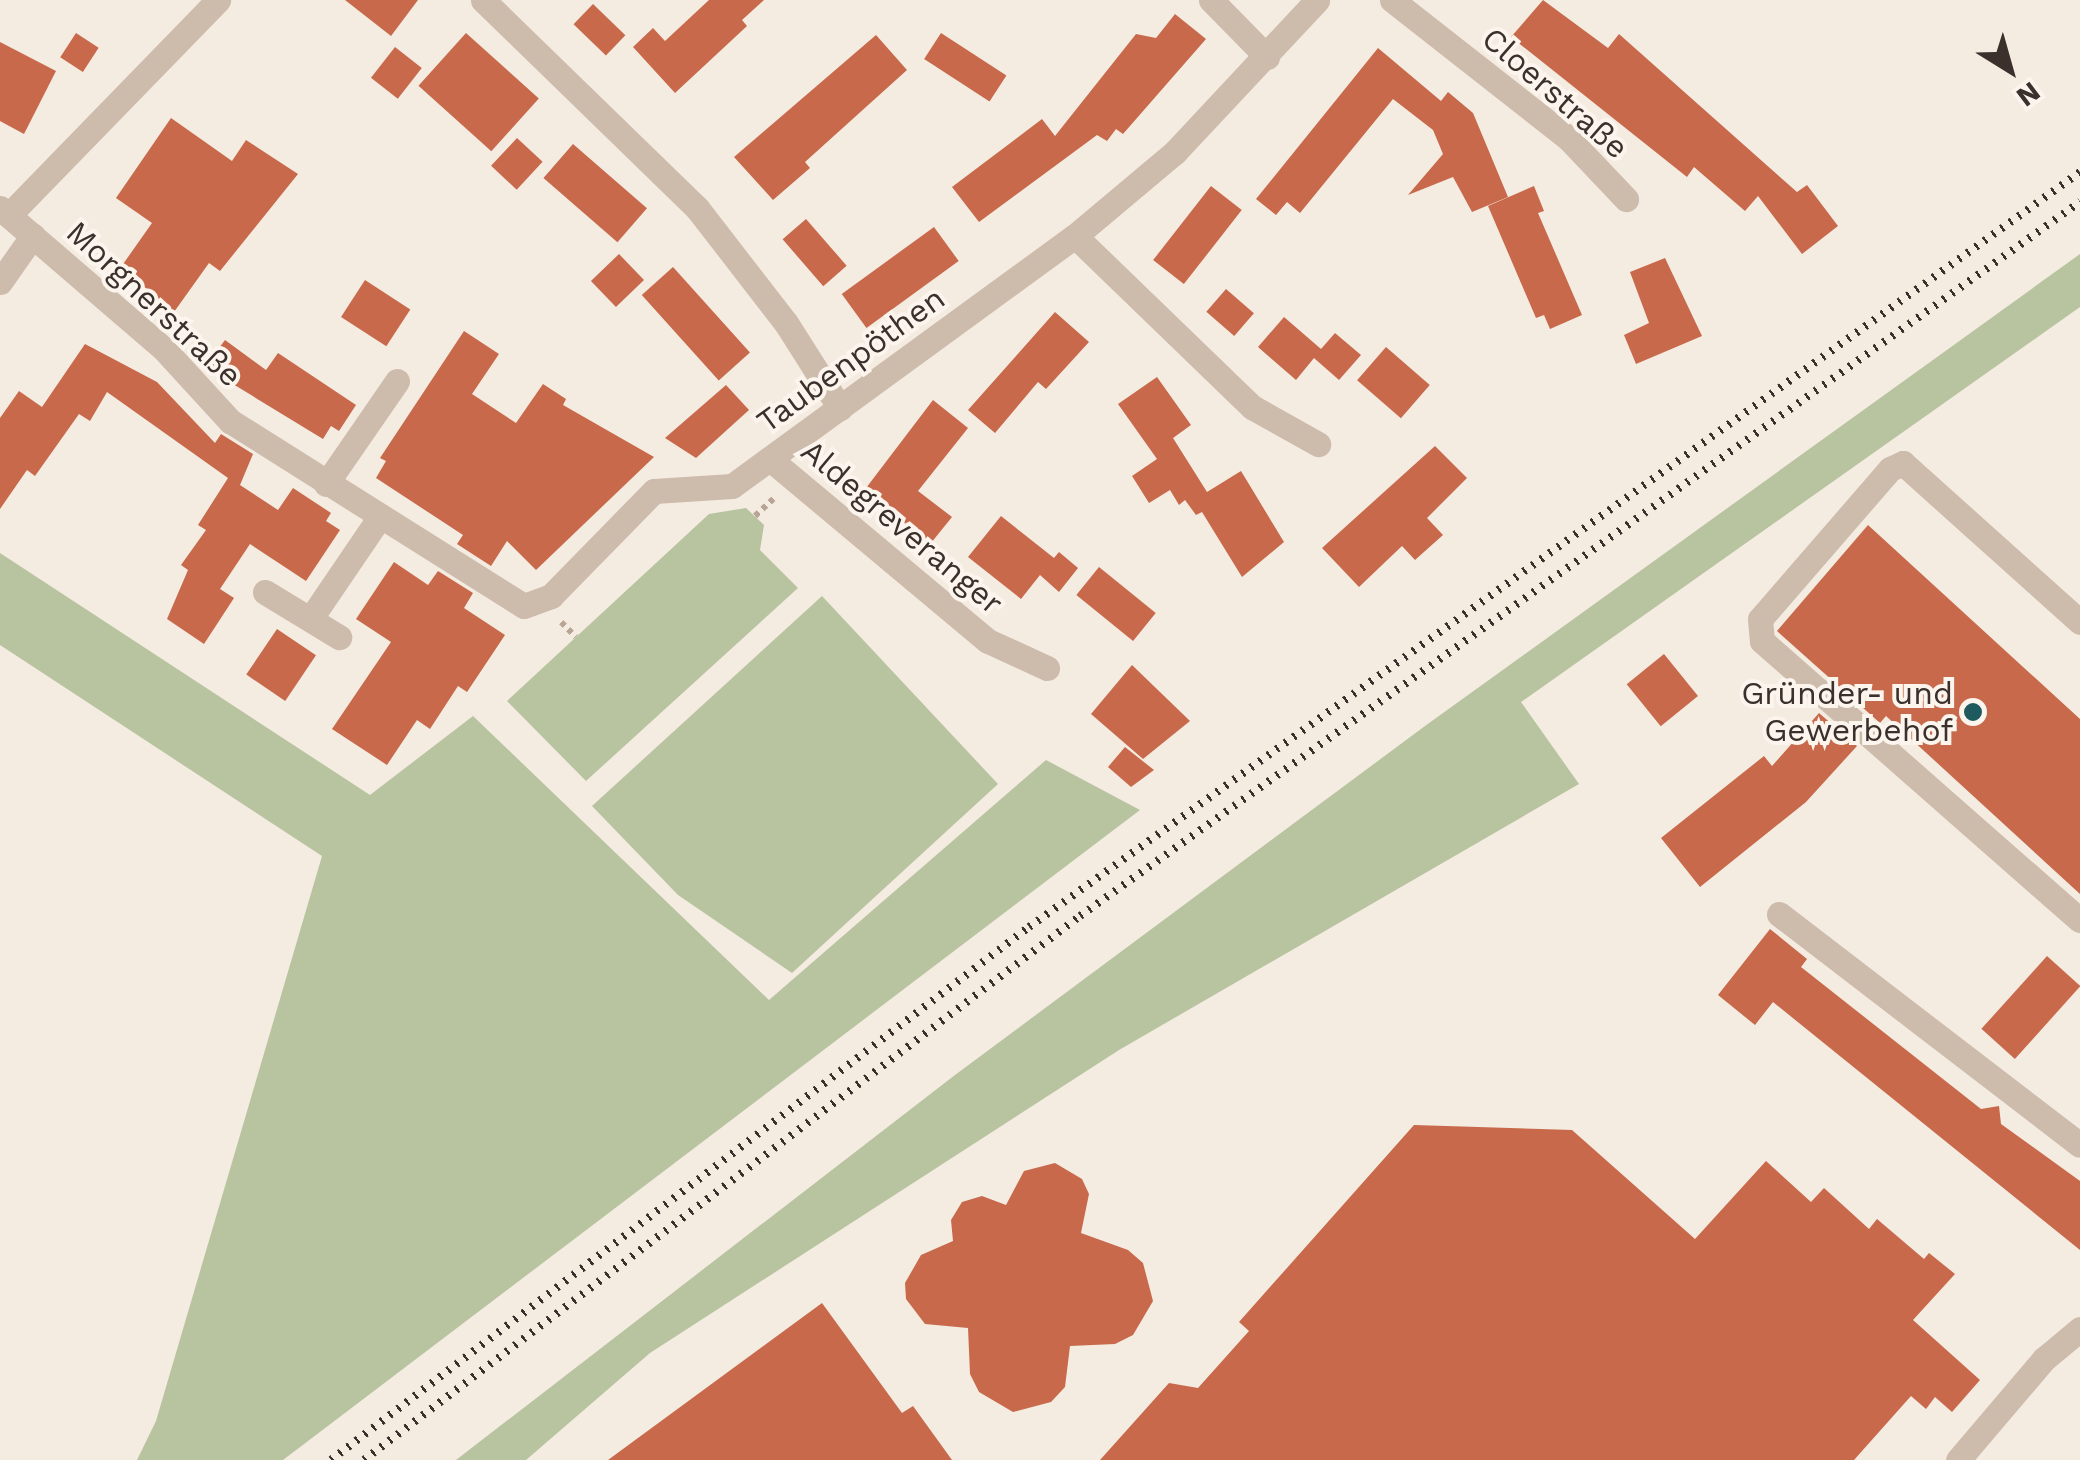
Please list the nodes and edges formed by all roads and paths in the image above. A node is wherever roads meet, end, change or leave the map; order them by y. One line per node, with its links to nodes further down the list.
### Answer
1 (218, 0): 8 (street, Morgnerstraße)
2 (484, 0): 13 (street)
3 (1211, 0): 6 (street)
4 (1317, 0): 6 (street, Taubenpöthen)
5 (1392, 0): 7 (street, Cloerstraße)
6 (1267, 57): 10 (street, Taubenpöthen)
7 (1626, 200)
8 (5, 212): 9 (street, Morgnerstraße)
9 (33, 236): 11 (street, Morgnerstraße); 14 (street, Morgnerstraße)
10 (1075, 236): 13 (street, Taubenpöthen); 15 (street)
11 (0, 282)
12 (396, 380): 17 (street)
13 (840, 408): 16 (street, Taubenpöthen)
14 (230, 422): 17 (street, Taubenpöthen)
15 (1318, 444)
16 (770, 459): 18 (street, Taubenpöthen); 23 (street, Aldegreveranger)
17 (326, 484): 18 (street, Taubenpöthen)
18 (380, 518): 20 (street)
19 (266, 592): 20 (street)
20 (311, 618): 22 (street)
21 (2080, 622): 25 (street)
22 (339, 637)
23 (1047, 668)
24 (1780, 914): 26 (street)
25 (2080, 920)
26 (2080, 1145)
27 (2080, 1329): 28 (street)
28 (1958, 1460)

